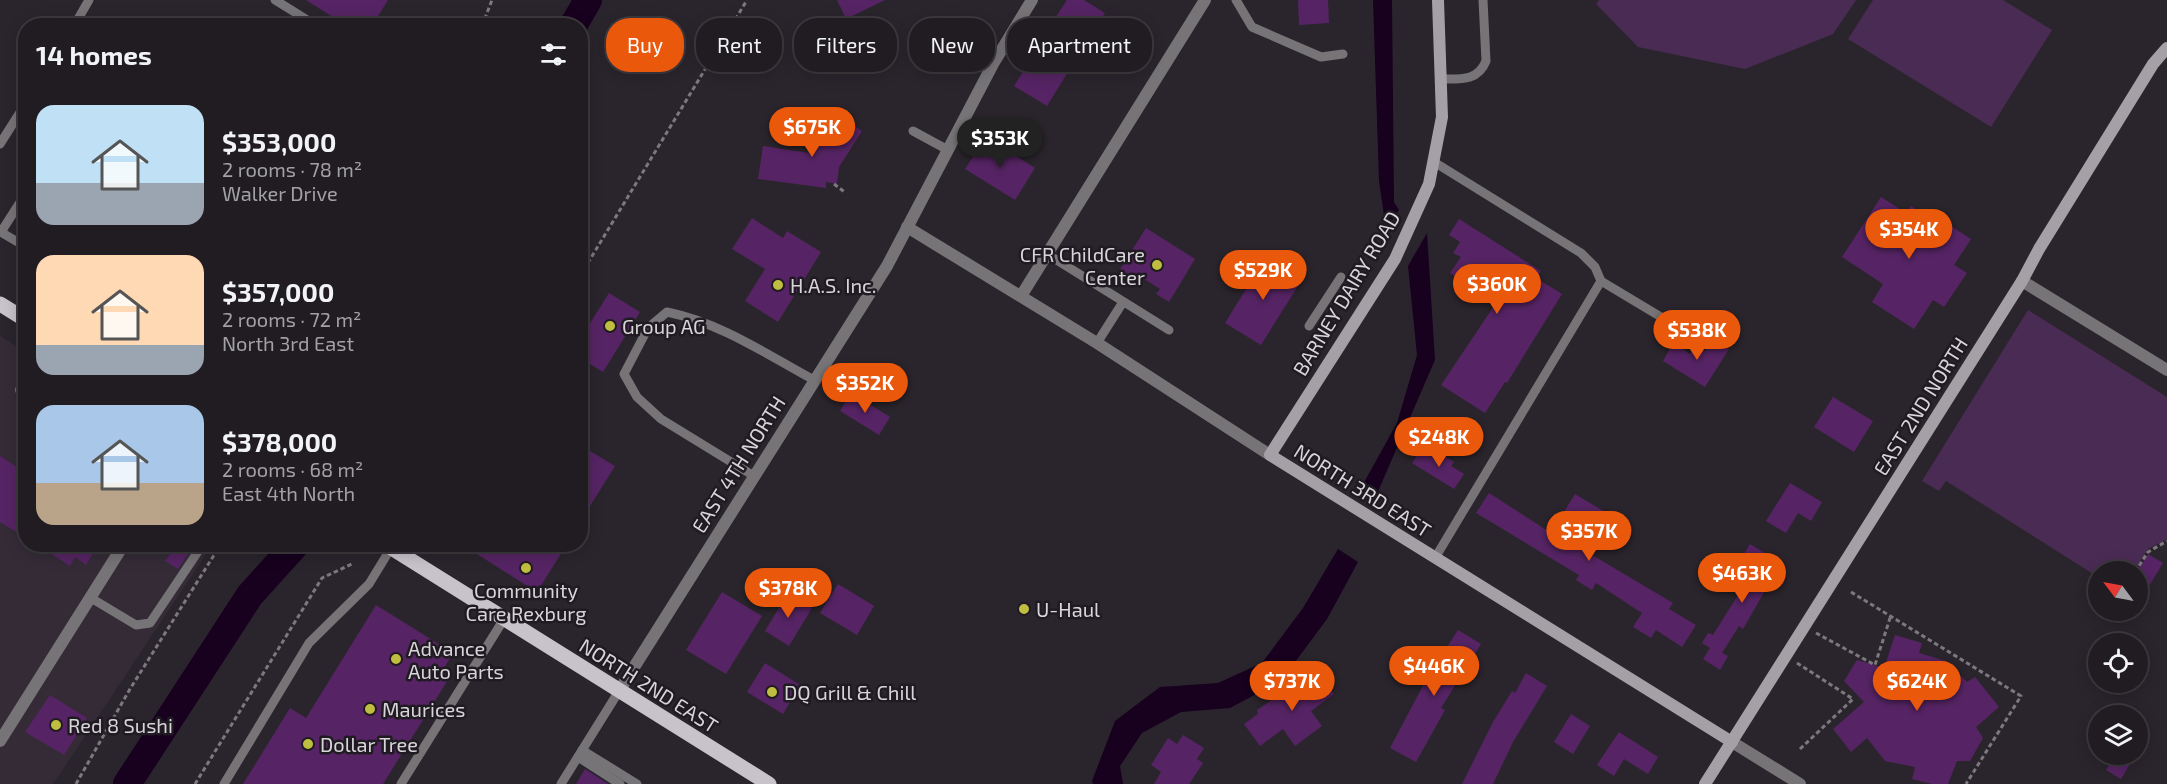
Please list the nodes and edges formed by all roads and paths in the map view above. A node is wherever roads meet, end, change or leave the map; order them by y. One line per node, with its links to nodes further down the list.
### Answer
1 (89, 0): 10 (lane)
2 (275, 0): 11 (lane)
3 (492, 0): 12 (path)
4 (747, 0): 27 (path)
5 (1032, 0): 19 (street, EAST 4TH NORTH)
6 (1205, 0): 26 (street)
7 (1236, 0): 14 (lane)
8 (1438, 0): 15 (street, BARNEY DAIRY ROAD)
9 (1484, 0): 15 (lane)
10 (79, 18)
11 (304, 18)
12 (485, 18)
13 (2167, 48): 30 (street, EAST 2ND NORTH)
14 (1342, 54)
15 (1442, 79): 20 (street, BARNEY DAIRY ROAD)
16 (18, 116): 18 (lane)
17 (913, 131): 19 (lane)
18 (0, 144)
19 (948, 150): 24 (street, EAST 4TH NORTH)
20 (1434, 162): 29 (lane); 41 (street, BARNEY DAIRY ROAD)
21 (834, 184): 22 (path)
22 (846, 193)
23 (18, 206): 25 (lane)
24 (907, 227): 31 (street, NORTH 3RD EAST); 40 (street, EAST 4TH NORTH)
25 (18, 242)
26 (1047, 254): 31 (street); 32 (lane)
27 (588, 263)
28 (1341, 277): 35 (lane)
29 (1601, 281): 36 (lane); 49 (lane)
30 (2022, 281): 39 (street); 60 (street, EAST 2ND NORTH)
31 (1020, 296): 38 (street, NORTH 3RD EAST)
32 (1123, 302): 37 (lane); 38 (lane)
33 (0, 304): 34 (main road)
34 (18, 315)
35 (1309, 326)
36 (1676, 326)
37 (1168, 330)
38 (1097, 343): 41 (street, NORTH 3RD EAST)
39 (2167, 370)
40 (814, 380): 42 (street, EAST 4TH NORTH); 42 (lane)
41 (1270, 454): 49 (street, NORTH 3RD EAST)
42 (754, 476): 58 (street, EAST 4TH NORTH)
43 (2167, 541): 50 (path)
44 (119, 552): 53 (street)
45 (198, 552): 53 (lane)
46 (215, 552): 63 (path)
47 (385, 552): 65 (lane)
48 (398, 552): 55 (main road, NORTH 2ND EAST)
49 (1435, 558): 60 (street, NORTH 3RD EAST)
50 (2142, 561)
51 (354, 562): 64 (path)
52 (1851, 592): 54 (path)
53 (91, 598): 59 (street)
54 (1891, 615): 56 (path); 73 (path)
55 (504, 619): 58 (main road, NORTH 2ND EAST); 66 (lane)
56 (1816, 633)
57 (1797, 663): 61 (path)
58 (619, 691): 62 (lane); 70 (main road, NORTH 2ND EAST)
59 (0, 741)
60 (1732, 742): 71 (street, EAST 2ND NORTH); 72 (street, NORTH 3RD EAST)
61 (1800, 749)
62 (580, 753): 67 (lane); 68 (lane); 69 (lane)
63 (76, 784)
64 (195, 784)
65 (224, 784)
66 (401, 784)
67 (561, 784)
68 (620, 784)
69 (637, 784)
70 (769, 784)
71 (1705, 784)
72 (1800, 784)
73 (1966, 784)

